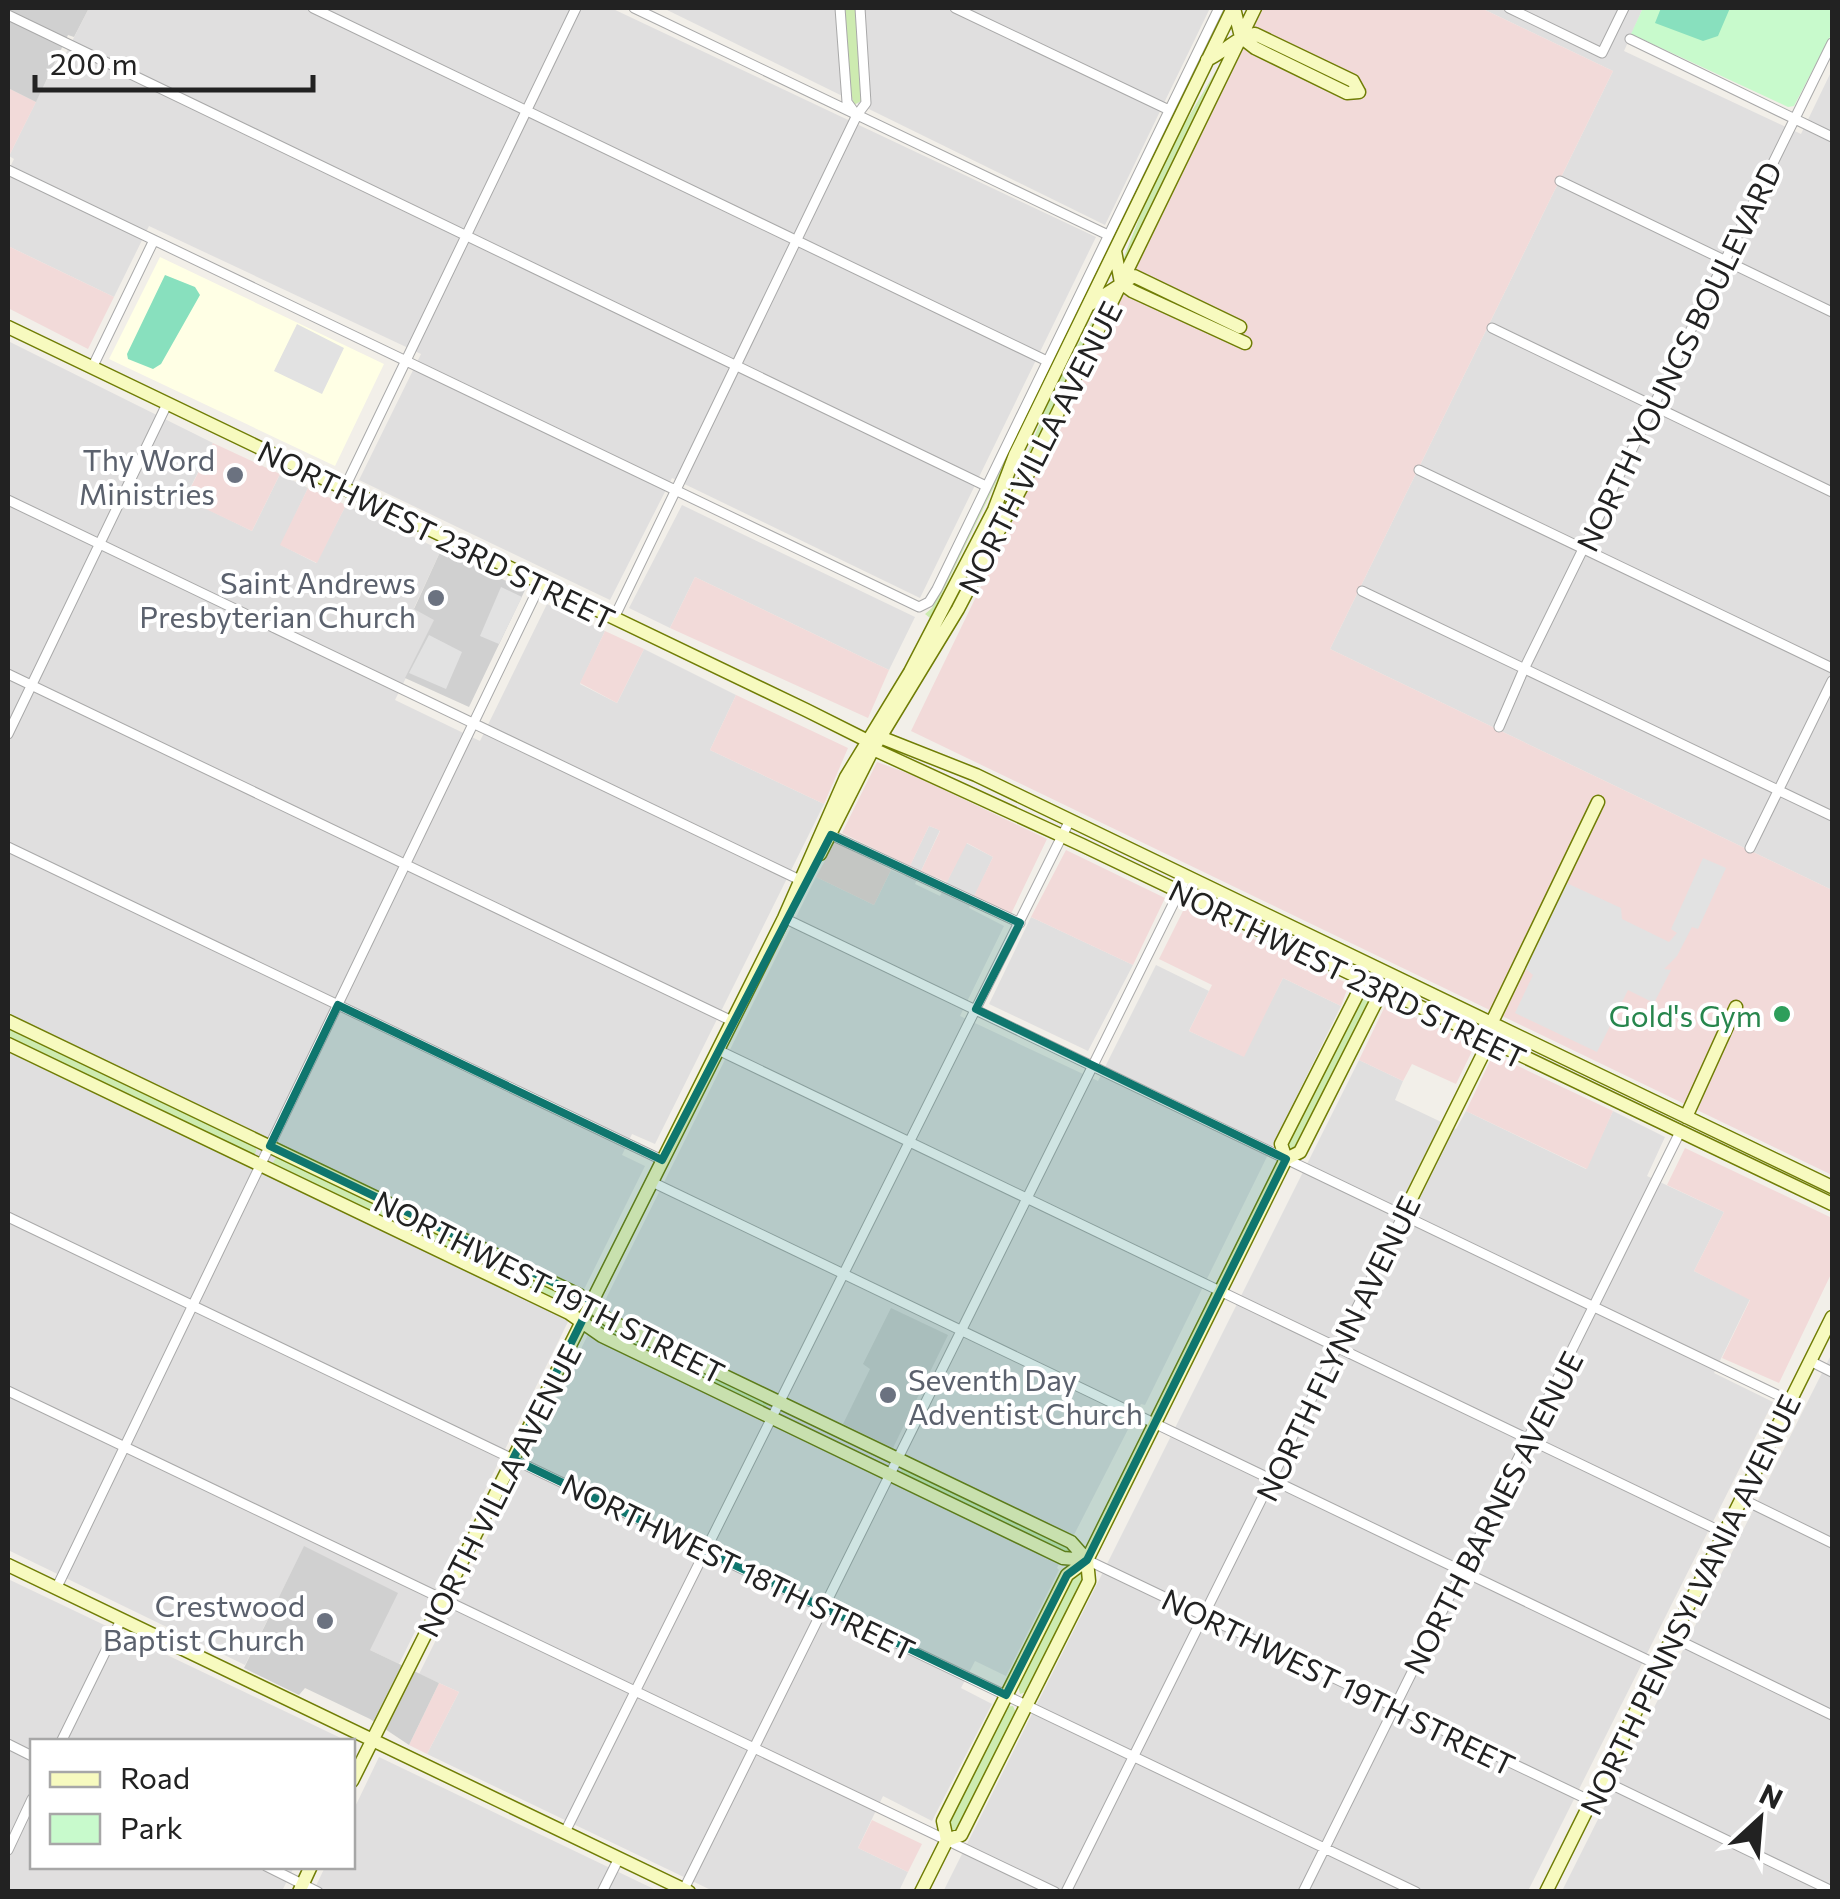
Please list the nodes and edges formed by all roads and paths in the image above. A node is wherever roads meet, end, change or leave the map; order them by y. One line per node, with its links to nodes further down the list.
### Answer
1 (314, 8): 17 (street)
2 (576, 8): 17 (street)
3 (634, 8): 19 (street)
4 (840, 8): 19 (street)
5 (860, 8): 19 (street)
6 (956, 8): 18 (street)
7 (1219, 8): 18 (street, NORTH VILLA AVENUE)
8 (1233, 8): 13 (street); 16 (street, NORTH VILLA AVENUE)
9 (1255, 8): 13 (street, NORTH VILLA AVENUE)
10 (1624, 8): 11 (street)
11 (1515, 9)
12 (8, 15): 25 (street)
13 (1240, 37): 13 (street); 16 (street); 30 (street, NORTH VILLA AVENUE)
14 (1630, 39): 20 (street)
15 (1832, 43): 20 (street, NORTH YOUNGS BOULEVARD)
16 (1207, 60): 28 (street, NORTH VILLA AVENUE)
17 (526, 110): 25 (street); 27 (street)
18 (1169, 110): 24 (street, NORTH VILLA AVENUE)
19 (857, 115): 24 (street); 27 (street)
20 (1794, 118): 21 (street); 29 (street, NORTH YOUNGS BOULEVARD)
21 (1832, 137)
22 (8, 170): 26 (street)
23 (1560, 181): 29 (street)
24 (1108, 235): 38 (street, NORTH VILLA AVENUE)
25 (466, 236): 37 (street); 39 (street)
26 (154, 240): 37 (street); 40 (street)
27 (797, 240): 38 (street); 39 (street)
28 (1115, 251): 30 (street); 31 (street, NORTH VILLA AVENUE)
29 (1725, 260): 32 (street); 42 (street, NORTH YOUNGS BOULEVARD)
30 (1122, 283): 31 (street); 34 (street); 36 (street); 45 (street, NORTH VILLA AVENUE)
31 (1089, 305): 43 (street, NORTH VILLA AVENUE)
32 (1832, 312)
33 (8, 327): 40 (street, NORTHWEST 23RD STREET)
34 (1240, 327)
35 (1492, 328): 42 (street)
36 (1245, 343)
37 (404, 361): 47 (street); 48 (street)
38 (1048, 361): 46 (street, NORTH VILLA AVENUE)
39 (736, 366): 46 (street); 48 (street)
40 (92, 368): 41 (street, NORTHWEST 23RD STREET)
41 (167, 404): 47 (street, NORTHWEST 23RD STREET); 52 (street)
42 (1653, 406): 49 (street); 53 (street, NORTH YOUNGS BOULEVARD)
43 (1016, 454): 45 (street); 51 (street, NORTH VILLA AVENUE)
44 (1419, 470): 53 (street)
45 (1023, 481): 51 (street); 65 (street, NORTH VILLA AVENUE)
46 (986, 486): 48 (street, NORTH VILLA AVENUE)
47 (344, 489): 54 (street, NORTHWEST 23RD STREET)
48 (676, 492): 56 (street)
49 (1832, 492)
50 (8, 500): 52 (street)
51 (994, 510): 65 (street, NORTH VILLA AVENUE)
52 (101, 544): 61 (street); 62 (street)
53 (1583, 548): 57 (street); 58 (street, NORTH YOUNGS BOULEVARD)
54 (541, 584): 56 (street, NORTHWEST 23RD STREET); 62 (street)
55 (1362, 591): 58 (street)
56 (614, 618): 65 (street, NORTHWEST 23RD STREET)
57 (1832, 668)
58 (1524, 669): 63 (street, NORTH YOUNGS BOULEVARD); 69 (street)
59 (8, 674): 61 (street)
60 (1832, 680): 69 (street)
61 (31, 686): 64 (street); 82 (street)
62 (473, 724): 82 (street); 85 (street)
63 (1500, 728)
64 (8, 734)
65 (873, 742): 66 (street, NORTHWEST 23RD STREET); 67 (street, NORTHWEST 23RD STREET); 76 (street, NORTH VILLA AVENUE); 85 (street, NORTH VILLA AVENUE)
66 (935, 759): 67 (street); 68 (street, NORTHWEST 23RD STREET)
67 (928, 774): 70 (street, NORTHWEST 23RD STREET)
68 (976, 776): 70 (street); 71 (street, NORTHWEST 23RD STREET)
69 (1778, 791): 74 (street); 81 (street)
70 (969, 793): 73 (street, NORTHWEST 23RD STREET)
71 (1021, 797): 73 (street); 75 (street, NORTHWEST 23RD STREET)
72 (1598, 802): 100 (street, NORTH FLYNN AVENUE)
73 (1014, 814): 77 (street, NORTHWEST 23RD STREET)
74 (1832, 816)
75 (1070, 820): 77 (street); 78 (street, NORTHWEST 23RD STREET)
76 (831, 834): 85 (street, NORTH VILLA AVENUE); 88 (street)
77 (1062, 836): 79 (street, NORTHWEST 23RD STREET); 88 (street)
78 (1106, 838): 79 (street); 83 (street); 84 (street, NORTHWEST 23RD STREET)
79 (1082, 845): 83 (street, NORTHWEST 23RD STREET)
80 (8, 847): 95 (street)
81 (1750, 848)
82 (405, 864): 95 (street); 99 (street)
83 (1132, 869): 86 (street, NORTHWEST 23RD STREET)
84 (1187, 876): 86 (street); 89 (street, NORTHWEST 23RD STREET)
85 (803, 878): 87 (street, NORTH VILLA AVENUE)
86 (1180, 892): 90 (street, NORTHWEST 23RD STREET); 105 (street)
87 (784, 918): 97 (street); 99 (street, NORTH VILLA AVENUE)
88 (1020, 922): 97 (street)
89 (1294, 928): 90 (street); 91 (street, NORTHWEST 23RD STREET)
90 (1286, 943): 93 (street, NORTHWEST 23RD STREET)
91 (1371, 966): 92 (street, NORTHWEST 23RD STREET); 93 (street)
92 (1390, 974): 94 (street); 100 (street, NORTHWEST 23RD STREET)
93 (1364, 980): 94 (street, NORTHWEST 23RD STREET); 115 (street)
94 (1382, 990): 101 (street, NORTHWEST 23RD STREET); 115 (street)
95 (338, 1005): 113 (street); 116 (street)
96 (1736, 1006): 109 (street)
97 (976, 1009): 105 (street); 112 (street)
98 (8, 1021): 113 (street, NORTHWEST 19TH STREET)
99 (732, 1021): 103 (street, NORTH VILLA AVENUE)
100 (1491, 1024): 101 (street, NORTH FLYNN AVENUE); 104 (street, NORTHWEST 23RD STREET)
101 (1489, 1042): 106 (street, NORTHWEST 23RD STREET); 122 (street, NORTH FLYNN AVENUE)
102 (8, 1044): 117 (street, NORTHWEST 19TH STREET)
103 (718, 1050): 112 (street); 116 (street, NORTH VILLA AVENUE)
104 (1559, 1056): 106 (street); 107 (street, NORTHWEST 23RD STREET)
105 (1094, 1066): 115 (street); 120 (street)
106 (1552, 1072): 108 (street, NORTHWEST 23RD STREET)
107 (1607, 1080): 108 (street); 109 (street, NORTHWEST 23RD STREET)
108 (1600, 1095): 110 (street, NORTHWEST 23RD STREET)
109 (1686, 1117): 110 (street); 114 (street); 119 (street, NORTHWEST 23RD STREET)
110 (1662, 1124): 111 (street, NORTHWEST 23RD STREET)
111 (1680, 1132): 114 (street, NORTHWEST 23RD STREET); 128 (street, NORTH BARNES AVENUE)
112 (910, 1142): 120 (street); 124 (street)
113 (270, 1146): 117 (street); 126 (street, NORTHWEST 19TH STREET)
114 (1708, 1146): 121 (street, NORTHWEST 23RD STREET)
115 (1286, 1158): 122 (street); 125 (street)
116 (662, 1160): 118 (street, NORTH VILLA AVENUE)
117 (260, 1165): 127 (street); 130 (street, NORTHWEST 19TH STREET)
118 (652, 1182): 124 (street); 126 (street, NORTH VILLA AVENUE)
119 (1832, 1187)
120 (1028, 1198): 125 (street); 131 (street)
121 (1832, 1204)
122 (1404, 1216): 128 (street); 132 (street, NORTH FLYNN AVENUE)
123 (8, 1217): 127 (street, NORTHWEST 18TH STREET)
124 (844, 1274): 131 (street); 136 (street)
125 (1220, 1291): 132 (street); 139 (street)
126 (590, 1304): 130 (street, NORTH VILLA AVENUE); 136 (street, NORTHWEST 19TH STREET)
127 (192, 1306): 141 (street); 143 (street, NORTHWEST 18TH STREET)
128 (1594, 1307): 137 (street); 140 (street, NORTH BARNES AVENUE)
129 (1832, 1317): 133 (street, NORTH PENNSYLVANIA AVENUE)
130 (582, 1322): 138 (street, NORTHWEST 19TH STREET); 143 (street, NORTH VILLA AVENUE)
131 (962, 1330): 139 (street); 142 (street)
132 (1337, 1347): 140 (street); 145 (street, NORTH FLYNN AVENUE)
133 (1810, 1361): 134 (street); 137 (street, NORTH PENNSYLVANIA AVENUE)
134 (1832, 1372)
135 (8, 1391): 141 (street)
136 (780, 1401): 138 (street); 142 (street, NORTHWEST 19TH STREET)
137 (1790, 1401): 146 (street, NORTH PENNSYLVANIA AVENUE)
138 (773, 1417): 144 (street, NORTHWEST 19TH STREET); 149 (street)
139 (1154, 1424): 145 (street); 150 (street)
140 (1528, 1439): 147 (street); 152 (street, NORTH BARNES AVENUE)
141 (124, 1446): 153 (street); 154 (street)
142 (898, 1458): 144 (street); 150 (street, NORTHWEST 19TH STREET)
143 (514, 1459): 149 (street, NORTHWEST 18TH STREET); 154 (street, NORTH VILLA AVENUE)
144 (891, 1474): 150 (street, NORTHWEST 19TH STREET); 155 (street)
145 (1272, 1480): 152 (street); 156 (street, NORTH FLYNN AVENUE)
146 (1742, 1498): 147 (street, NORTH PENNSYLVANIA AVENUE); 148 (street)
147 (1724, 1533): 158 (street, NORTH PENNSYLVANIA AVENUE)
148 (1832, 1543)
149 (705, 1550): 155 (street, NORTHWEST 18TH STREET); 160 (street)
150 (1087, 1560): 156 (street, NORTHWEST 19TH STREET); 161 (street); 162 (street)
151 (8, 1565): 153 (street)
152 (1462, 1572): 159 (street); 163 (street, NORTH BARNES AVENUE)
153 (56, 1589): 157 (street)
154 (443, 1598): 160 (street); 166 (street, NORTH VILLA AVENUE)
155 (824, 1608): 161 (street, NORTHWEST 18TH STREET); 167 (street)
156 (1204, 1616): 163 (street, NORTHWEST 19TH STREET); 168 (street, NORTH FLYNN AVENUE)
157 (121, 1620): 165 (street); 166 (street)
158 (1672, 1637): 159 (street, NORTH PENNSYLVANIA AVENUE); 164 (street)
159 (1658, 1666): 170 (street, NORTH PENNSYLVANIA AVENUE)
160 (636, 1690): 167 (street); 173 (street)
161 (1006, 1695): 162 (street, NORTHWEST 18TH STREET); 174 (street)
162 (1027, 1705): 168 (street, NORTHWEST 18TH STREET); 174 (street)
163 (1394, 1708): 171 (street, NORTHWEST 19TH STREET); 175 (street, NORTH BARNES AVENUE)
164 (1832, 1715)
165 (62, 1739)
166 (372, 1740): 169 (street, NORTH VILLA AVENUE); 173 (street)
167 (755, 1747): 174 (street); 180 (street)
168 (1134, 1755): 175 (street, NORTHWEST 18TH STREET); 186 (street, NORTH FLYNN AVENUE)
169 (355, 1776)
170 (1602, 1780): 171 (street, NORTH PENNSYLVANIA AVENUE); 181 (street)
171 (1591, 1802): 189 (street, NORTH PENNSYLVANIA AVENUE)
172 (30, 1803): 176 (street)
173 (565, 1832): 177 (street)
174 (947, 1840): 184 (street); 185 (street)
175 (1325, 1848): 187 (street, NORTH BARNES AVENUE); 188 (street, NORTHWEST 18TH STREET)
176 (8, 1850)
177 (618, 1858): 180 (street); 183 (street)
178 (271, 1869): 179 (street)
179 (301, 1888): 182 (street)
180 (686, 1890)
181 (1832, 1891)
182 (318, 1892)
183 (602, 1892)
184 (921, 1892)
185 (1056, 1892)
186 (1066, 1892)
187 (1303, 1892)
188 (1416, 1892)
189 (1546, 1892)

